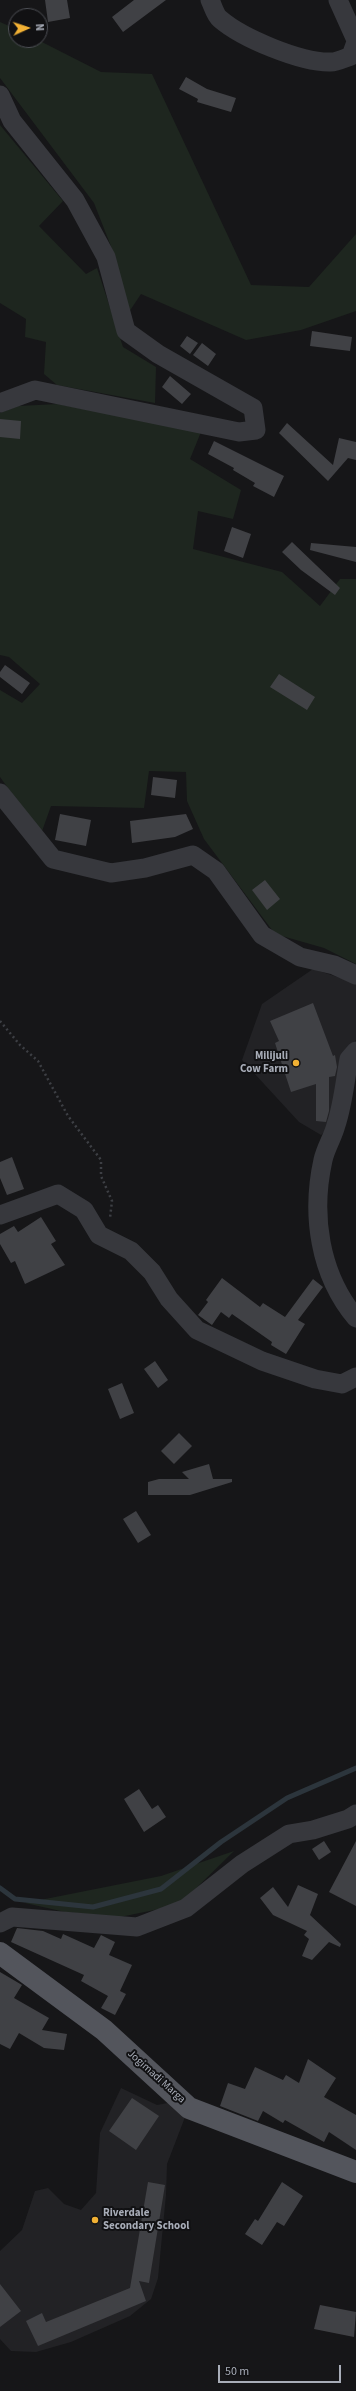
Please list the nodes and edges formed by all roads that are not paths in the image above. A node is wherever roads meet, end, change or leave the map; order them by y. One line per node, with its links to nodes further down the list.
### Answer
1 (210, 0): 3 (street)
2 (338, 0): 3 (street)
3 (356, 41)
4 (0, 95): 5 (street)
5 (0, 403)
6 (0, 793): 7 (street)
7 (356, 975)
8 (356, 1051): 10 (street)
9 (0, 1215): 11 (street)
10 (356, 1318)
11 (356, 1376)
12 (356, 1814): 13 (street)
13 (0, 1923)
14 (0, 1953): 15 (main road, Jogimadi Marga)
15 (356, 2172)

